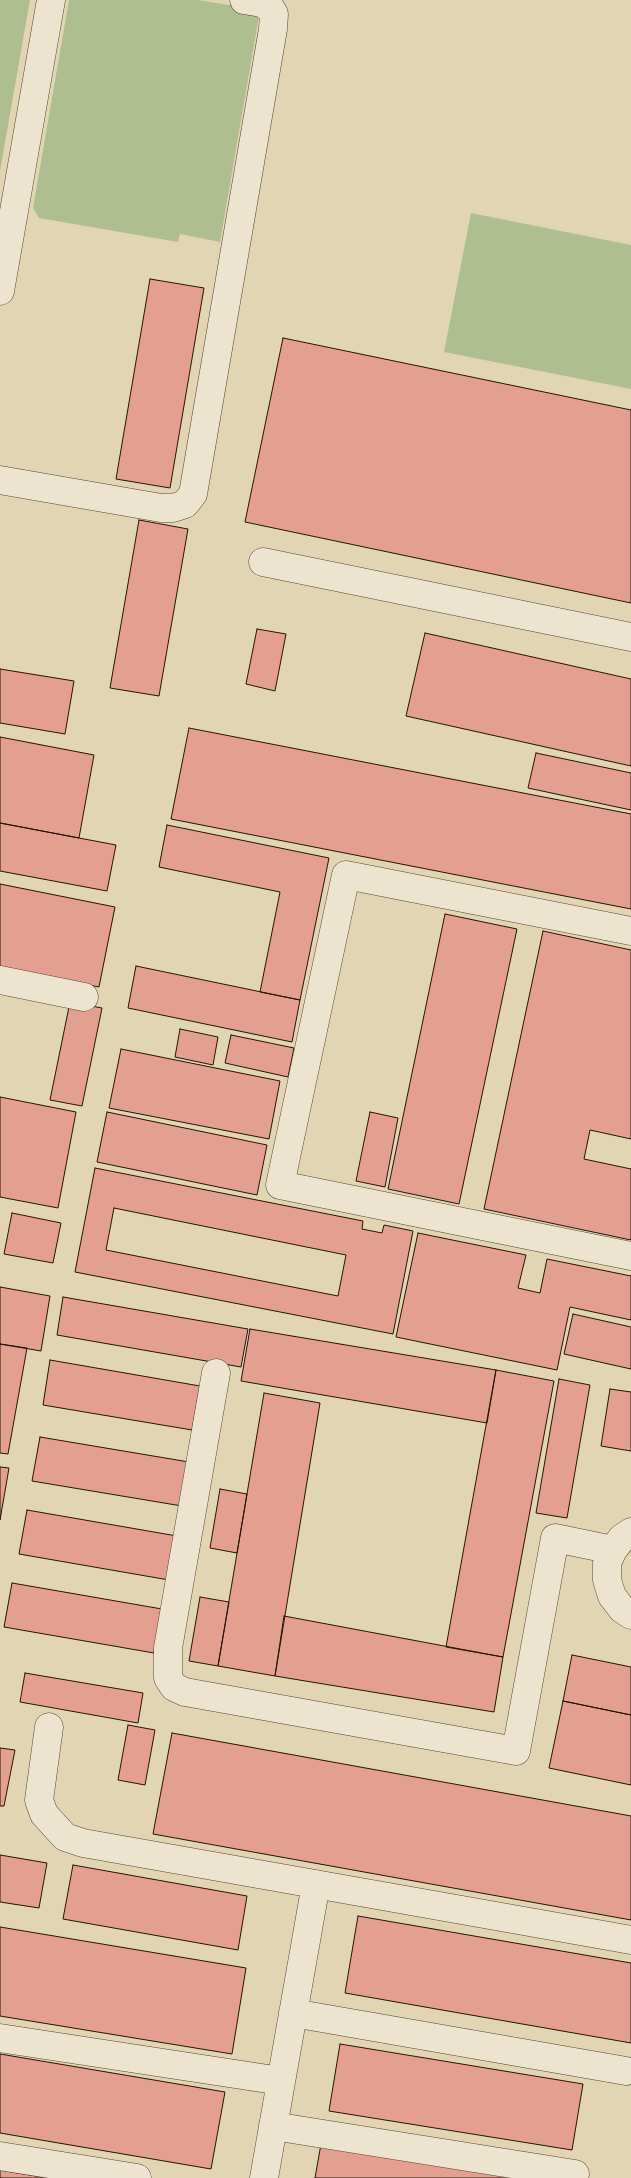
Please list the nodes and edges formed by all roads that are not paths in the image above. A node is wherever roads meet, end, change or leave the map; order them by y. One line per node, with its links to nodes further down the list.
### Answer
1 (50, 0): 3 (lane)
2 (244, 0): 4 (lane)
3 (0, 291)
4 (0, 480)
5 (263, 562): 6 (lane)
6 (631, 637)
7 (631, 931): 10 (lane)
8 (0, 980): 9 (lane)
9 (84, 997)
10 (631, 1256)
11 (216, 1373): 12 (lane)
12 (622, 1541): 13 (lane)
13 (631, 1615)
14 (50, 1727): 15 (lane)
15 (316, 1884): 16 (lane); 17 (lane)
16 (631, 1940)
17 (293, 2013): 19 (lane); 20 (lane)
18 (0, 2038): 20 (lane)
19 (626, 2071)
20 (280, 2081): 21 (lane)
21 (273, 2126): 23 (lane); 25 (lane)
22 (0, 2156): 24 (lane)
23 (575, 2174)
24 (137, 2178)
25 (264, 2178)

